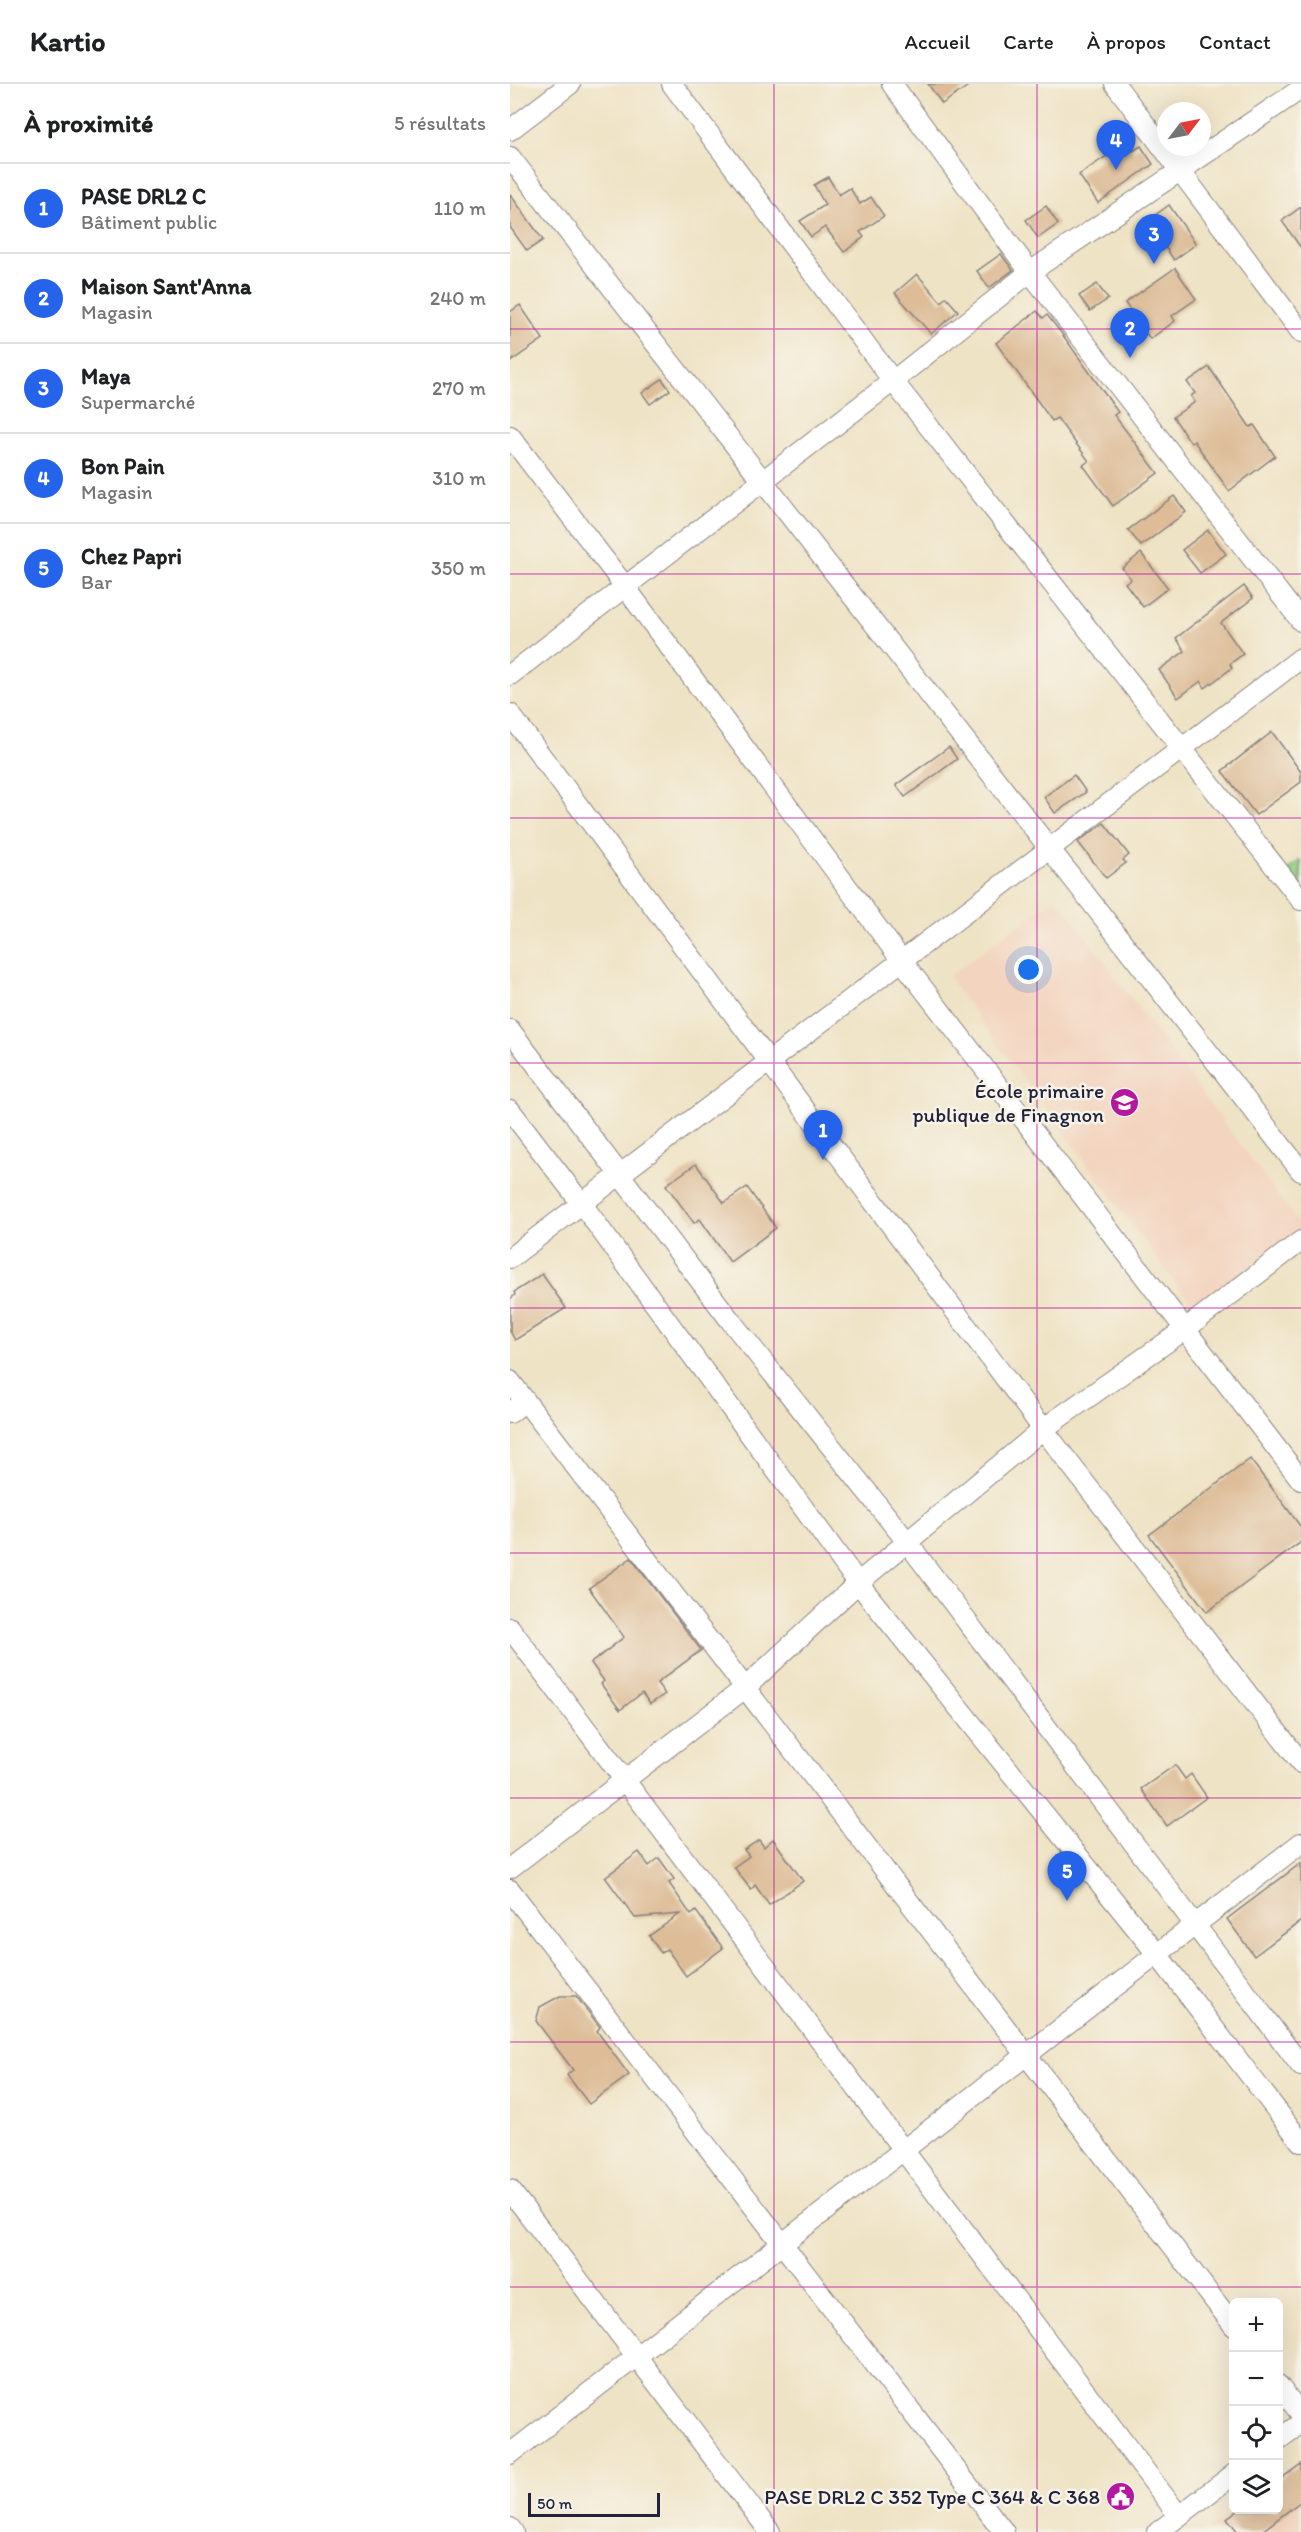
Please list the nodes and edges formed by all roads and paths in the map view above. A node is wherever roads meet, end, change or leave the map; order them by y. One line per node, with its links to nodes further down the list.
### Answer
1 (570, 84): 6 (street)
2 (672, 84): 11 (street)
3 (892, 84): 9 (street)
4 (1115, 84): 8 (street)
5 (1301, 88): 8 (street)
6 (510, 130)
7 (510, 157): 13 (street)
8 (1178, 170): 9 (street); 10 (street)
9 (1030, 272): 11 (street); 15 (street)
10 (1301, 332)
11 (894, 381): 13 (street); 19 (street)
12 (510, 436): 14 (street)
13 (762, 481): 14 (street); 20 (street)
14 (626, 588): 17 (street); 22 (street)
15 (1301, 621)
16 (1301, 658): 19 (street)
17 (510, 675)
18 (510, 714): 24 (street)
19 (1183, 747): 20 (street); 21 (street)
20 (1049, 849): 22 (street); 26 (street)
21 (1301, 900)
22 (902, 961): 24 (street); 31 (street)
23 (510, 1030): 27 (street)
24 (770, 1061): 27 (street); 34 (street)
25 (510, 1110): 28 (street)
26 (1301, 1172)
27 (620, 1175): 28 (street); 36 (street)
28 (582, 1204): 30 (street); 37 (street)
29 (1301, 1241): 31 (street)
30 (510, 1258)
31 (1184, 1330): 34 (street); 35 (street)
32 (510, 1381): 33 (street)
33 (518, 1407): 39 (street)
34 (1043, 1429): 36 (street); 40 (street)
35 (1301, 1480)
36 (908, 1543): 37 (street); 45 (street)
37 (858, 1583): 39 (street); 46 (street)
38 (510, 1628): 41 (street)
39 (745, 1688): 41 (street); 47 (street)
40 (1301, 1764)
41 (625, 1780): 43 (street); 50 (street)
42 (1301, 1843): 45 (street)
43 (510, 1868)
44 (510, 1890): 52 (street)
45 (1193, 1926): 46 (street); 48 (street)
46 (1157, 1954): 47 (street); 49 (street)
47 (1026, 2055): 50 (street); 53 (street)
48 (1301, 2066)
49 (1301, 2142)
50 (903, 2150): 52 (street); 61 (street)
51 (510, 2190): 54 (street)
52 (782, 2244): 54 (street); 65 (street)
53 (1229, 2321)
54 (636, 2356): 59 (street); 64 (street)
55 (1283, 2391): 56 (street)
56 (1301, 2414)
57 (1301, 2423): 58 (street)
58 (1283, 2436)
59 (510, 2454)
60 (1229, 2477): 61 (street)
61 (1179, 2516): 66 (street)
62 (510, 2528): 63 (street)
63 (513, 2532)
64 (770, 2532)
65 (1004, 2532)
66 (1158, 2532)

